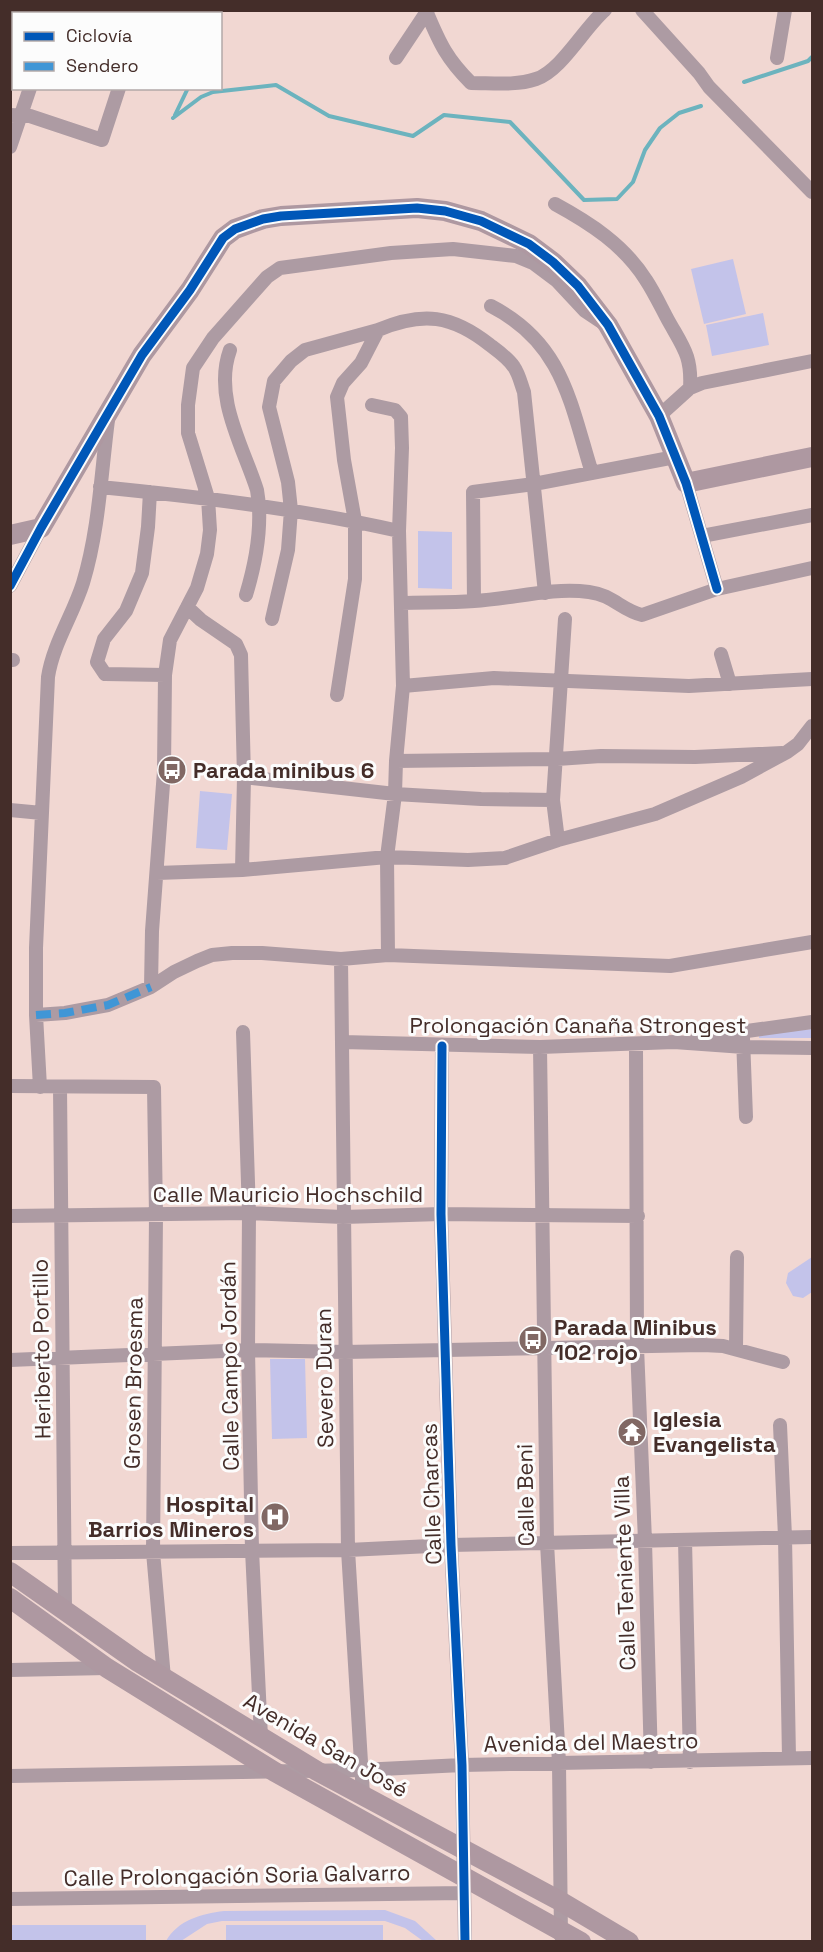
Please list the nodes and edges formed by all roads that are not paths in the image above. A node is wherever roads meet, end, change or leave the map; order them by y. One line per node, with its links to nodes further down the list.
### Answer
1 (605, 10): 4 (street)
2 (642, 10): 11 (street)
3 (785, 10): 6 (street)
4 (428, 12): 5 (street)
5 (396, 58)
6 (777, 58)
7 (29, 90): 9 (street)
8 (118, 90): 9 (street)
9 (15, 116): 10 (street)
10 (10, 147)
11 (813, 192)
12 (555, 204): 18 (street)
13 (491, 306): 24 (street)
14 (608, 325): 20 (street); 21 (street); 29 (street)
15 (378, 330): 26 (street); 31 (street); 33 (street)
16 (230, 350): 30 (street)
17 (813, 361): 18 (street)
18 (690, 388): 21 (street)
19 (372, 405): 35 (street)
20 (108, 415): 27 (street); 34 (street)
21 (659, 416): 23 (street)
22 (813, 456): 25 (street)
23 (675, 457): 24 (street); 25 (street)
24 (592, 473): 26 (street)
25 (686, 483): 37 (street)
26 (534, 484): 41 (street); 43 (street)
27 (100, 487): 28 (street); 63 (street)
28 (150, 492): 29 (street); 49 (street)
29 (208, 498): 30 (street); 45 (street)
30 (260, 505): 31 (street); 42 (street)
31 (291, 510): 33 (street); 46 (street)
32 (813, 515): 37 (street)
33 (355, 521): 35 (street); 54 (street)
34 (41, 528): 36 (street); 39 (street)
35 (399, 531): 44 (street)
36 (10, 535)
37 (702, 536): 40 (street)
38 (813, 568): 40 (street)
39 (10, 586)
40 (717, 589): 41 (street)
41 (545, 593): 43 (street)
42 (246, 595)
43 (474, 601): 44 (street)
44 (401, 603): 53 (street)
45 (187, 607): 49 (street); 59 (street)
46 (273, 619)
47 (564, 619): 51 (street)
48 (721, 654): 52 (street)
49 (165, 675): 67 (street)
50 (813, 679): 52 (street)
51 (560, 681): 52 (street); 53 (street); 57 (street)
52 (730, 684)
53 (404, 686): 58 (street)
54 (337, 695)
55 (813, 726): 56 (street)
56 (787, 752): 57 (street); 64 (street)
57 (557, 759): 58 (street); 61 (street)
58 (396, 761): 60 (street)
59 (244, 777): 60 (street); 66 (street)
60 (395, 794): 61 (street); 65 (street)
61 (553, 800): 64 (street)
62 (10, 810): 63 (street)
63 (42, 813): 72 (street)
64 (558, 840): 65 (street)
65 (387, 857): 66 (street); 69 (street)
66 (242, 870): 67 (street)
67 (157, 873): 71 (street)
68 (813, 942): 69 (street)
69 (388, 955): 70 (street)
70 (341, 959): 71 (street); 76 (street, Severo Duran)
71 (152, 987): 72 (street)
72 (36, 1015): 84 (street)
73 (813, 1022): 74 (street)
74 (743, 1030): 77 (street); 81 (street)
75 (243, 1032): 87 (street, Calle Campo Jordán)
76 (343, 1042): 79 (street, Prolongación Canaña Strongest); 94 (street, Severo Duran)
77 (674, 1042): 78 (street, Prolongación Canaña Strongest); 81 (street, Prolongación Canaña Strongest)
78 (636, 1044): 80 (street, Prolongación Canaña Strongest); 93 (street, Calle Teniente Villa)
79 (442, 1046): 80 (street, Prolongación Canaña Strongest); 88 (street, Calle Charcas)
80 (540, 1047): 90 (street, Calle Beni)
81 (744, 1047): 82 (street, Prolongación Canaña Strongest); 86 (street)
82 (813, 1048)
83 (10, 1086): 84 (street)
84 (40, 1087): 85 (street)
85 (60, 1087): 89 (street, Grosen Broesma); 92 (street, Heriberto Portillo)
86 (746, 1117)
87 (249, 1213): 89 (street, Calle Mauricio Hochschild); 94 (street, Calle Mauricio Hochschild); 99 (street, Calle Campo Jordán)
88 (441, 1214): 90 (street, Calle Mauricio Hochschild); 94 (street, Calle Mauricio Hochschild); 100 (street, Calle Charcas)
89 (156, 1215): 92 (street, Calle Mauricio Hochschild); 102 (street, Grosen Broesma)
90 (543, 1215): 93 (street, Calle Mauricio Hochschild); 96 (street, Calle Beni)
91 (10, 1216): 92 (street, Calle Mauricio Hochschild)
92 (61, 1216): 103 (street, Heriberto Portillo)
93 (638, 1216): 97 (street, Calle Teniente Villa)
94 (343, 1217): 101 (street, Severo Duran)
95 (737, 1257): 98 (street)
96 (544, 1347): 97 (street); 100 (street); 111 (street, Calle Beni)
97 (637, 1347): 98 (street); 110 (street, Calle Teniente Villa)
98 (736, 1349): 105 (street)
99 (248, 1350): 101 (street); 102 (street); 113 (street, Calle Campo Jordán)
100 (447, 1350): 101 (street); 112 (street, Calle Charcas)
101 (345, 1352): 114 (street, Severo Duran)
102 (155, 1354): 103 (street); 116 (street, Grosen Broesma)
103 (63, 1358): 104 (street); 115 (street, Heriberto Portillo)
104 (10, 1360)
105 (783, 1362)
106 (780, 1425): 107 (street)
107 (785, 1537): 108 (street); 109 (street); 125 (street)
108 (813, 1537)
109 (685, 1540): 110 (street); 128 (street)
110 (645, 1541): 111 (street); 127 (street, Calle Teniente Villa)
111 (547, 1543): 112 (street); 129 (street, Calle Beni)
112 (451, 1545): 114 (street); 130 (street, Calle Charcas)
113 (252, 1550): 114 (street); 116 (street); 124 (street, Calle Campo Jordán)
114 (348, 1550): 131 (street, Severo Duran)
115 (65, 1551): 116 (street); 117 (street); 120 (street, Heriberto Portillo)
116 (153, 1552): 123 (street, Grosen Broesma)
117 (10, 1553)
118 (10, 1572): 120 (street, Avenida San José)
119 (10, 1598): 121 (street, Avenida San José)
120 (65, 1611): 123 (street, Avenida San José)
121 (107, 1668): 122 (street); 133 (street, Avenida San José)
122 (10, 1670)
123 (164, 1678): 124 (street, Avenida San José)
124 (261, 1737): 132 (street, Avenida San José)
125 (789, 1758): 126 (street, Avenida del Maestro); 128 (street, Avenida del Maestro)
126 (813, 1758)
127 (651, 1762): 128 (street, Avenida del Maestro); 129 (street, Avenida del Maestro)
128 (690, 1762)
129 (560, 1763): 130 (street, Avenida del Maestro); 139 (street, Calle Beni)
130 (462, 1765): 131 (street, Avenida del Maestro); 136 (street, Calle Charcas)
131 (361, 1770): 132 (street, Avenida del Maestro); 135 (street, Severo Duran)
132 (317, 1771): 133 (street, Avenida del Maestro); 135 (street, Avenida San José)
133 (275, 1772): 134 (street, Avenida del Maestro); 137 (street, Avenida San José)
134 (10, 1776)
135 (363, 1795): 136 (street, Avenida San José)
136 (464, 1851): 137 (street, Calle Charcas); 139 (street, Avenida San José)
137 (464, 1884): 138 (street, Calle Prolongación Soria Galvarro); 140 (street, Avenida San José); 141 (street, Calle Charcas)
138 (10, 1899)
139 (560, 1901): 140 (street, Calle Beni); 143 (street, Avenida San José)
140 (561, 1936): 142 (street, Avenida San José)
141 (465, 1941)
142 (581, 1941)
143 (629, 1941)

